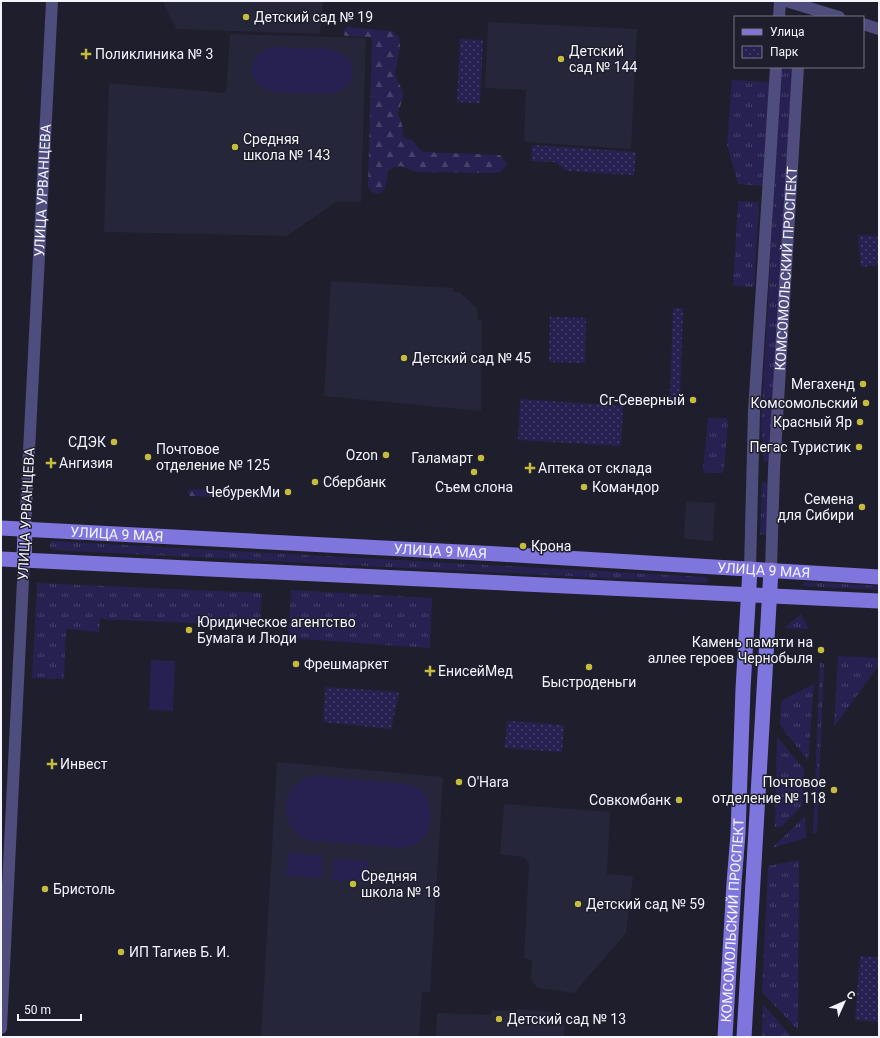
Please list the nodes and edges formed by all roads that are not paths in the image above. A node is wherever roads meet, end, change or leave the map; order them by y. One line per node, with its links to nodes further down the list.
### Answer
1 (52, 1): 14 (street, УЛИЦА УРВАНЦЕВА)
2 (780, 1): 5 (street)
3 (786, 1): 4 (street)
4 (804, 12): 6 (street)
5 (779, 16)
6 (833, 16)
7 (864, 24): 8 (street)
8 (879, 29)
9 (776, 68): 11 (street, КОМСОМОЛЬСКИЙ ПРОСПЕКТ)
10 (798, 68): 12 (street, КОМСОМОЛЬСКИЙ ПРОСПЕКТ)
11 (754, 468): 12 (street); 17 (street, КОМСОМОЛЬСКИЙ ПРОСПЕКТ)
12 (774, 469): 18 (street, КОМСОМОЛЬСКИЙ ПРОСПЕКТ)
13 (1, 528): 14 (main road, УЛИЦА 9 МАЯ)
14 (25, 530): 16 (main road, УЛИЦА УРВАНЦЕВА); 17 (main road, УЛИЦА 9 МАЯ)
15 (1, 559): 16 (main road, УЛИЦА 9 МАЯ)
16 (24, 560): 21 (main road, УЛИЦА 9 МАЯ); 23 (street, УЛИЦА УРВАНЦЕВА)
17 (750, 569): 18 (main road, УЛИЦА 9 МАЯ); 21 (main road, КОМСОМОЛЬСКИЙ ПРОСПЕКТ)
18 (771, 570): 19 (main road, УЛИЦА 9 МАЯ); 20 (main road, КОМСОМОЛЬСКИЙ ПРОСПЕКТ)
19 (879, 577)
20 (770, 595): 21 (main road, УЛИЦА 9 МАЯ); 22 (main road, УЛИЦА 9 МАЯ); 25 (main road, КОМСОМОЛЬСКИЙ ПРОСПЕКТ)
21 (750, 596): 24 (main road, КОМСОМОЛЬСКИЙ ПРОСПЕКТ)
22 (879, 601)
23 (1, 1028)
24 (725, 1034): 25 (main road)
25 (744, 1034)

